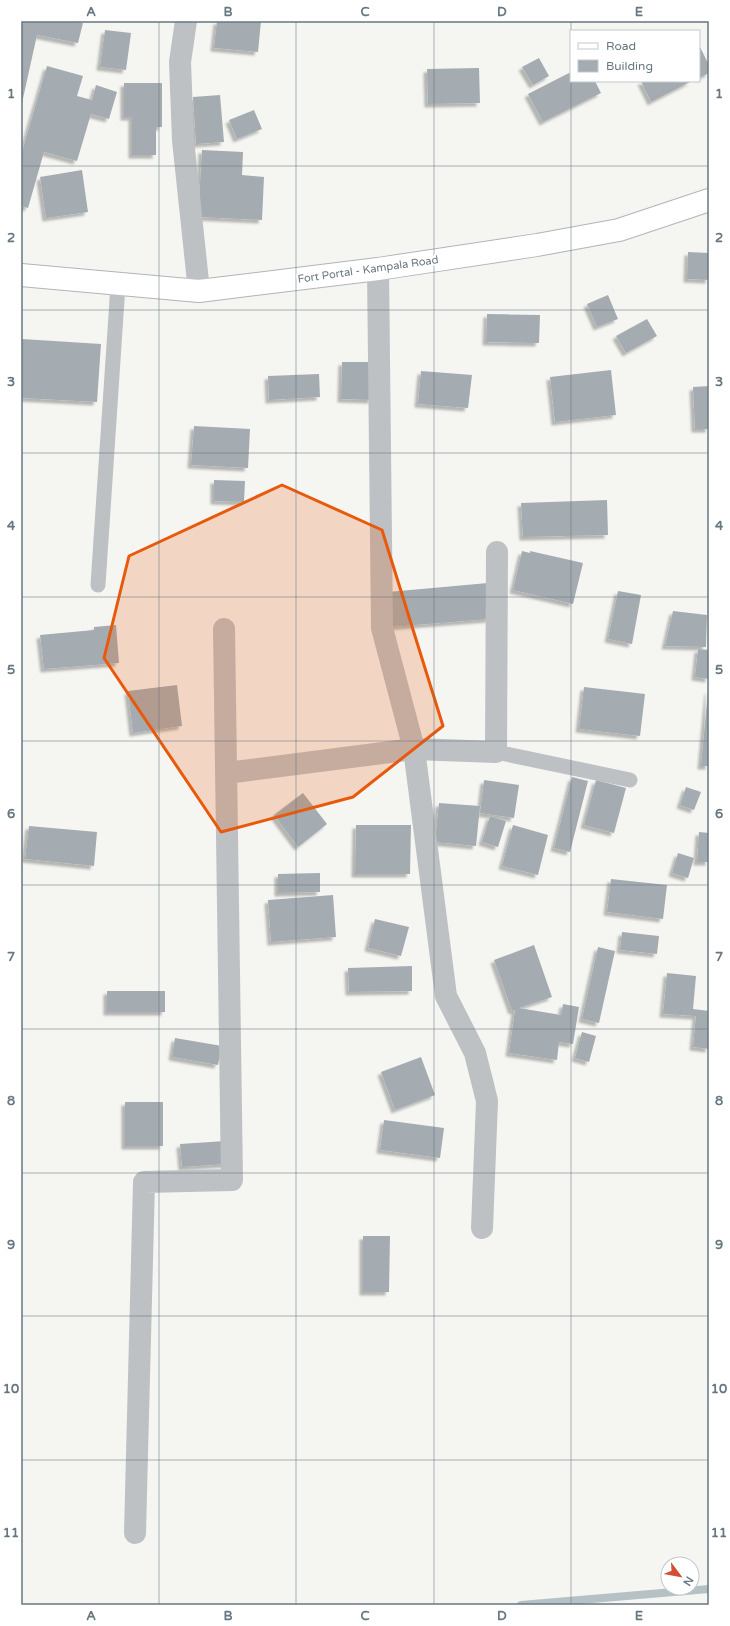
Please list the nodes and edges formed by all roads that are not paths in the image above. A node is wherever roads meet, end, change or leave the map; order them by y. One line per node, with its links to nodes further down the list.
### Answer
1 (186, 21): 6 (street)
2 (709, 200): 3 (main road, Fort Portal - Kampala Road)
3 (378, 269): 6 (main road, Fort Portal - Kampala Road); 10 (street)
4 (21, 275): 5 (main road, Fort Portal - Kampala Road)
5 (118, 284): 6 (main road, Fort Portal - Kampala Road); 8 (lane)
6 (199, 291)
7 (497, 552): 11 (street)
8 (98, 585)
9 (224, 629): 12 (street)
10 (414, 749): 11 (street); 12 (street); 14 (street)
11 (496, 752): 13 (lane)
12 (227, 773): 15 (street)
13 (630, 780)
14 (482, 1228)
15 (135, 1533)

